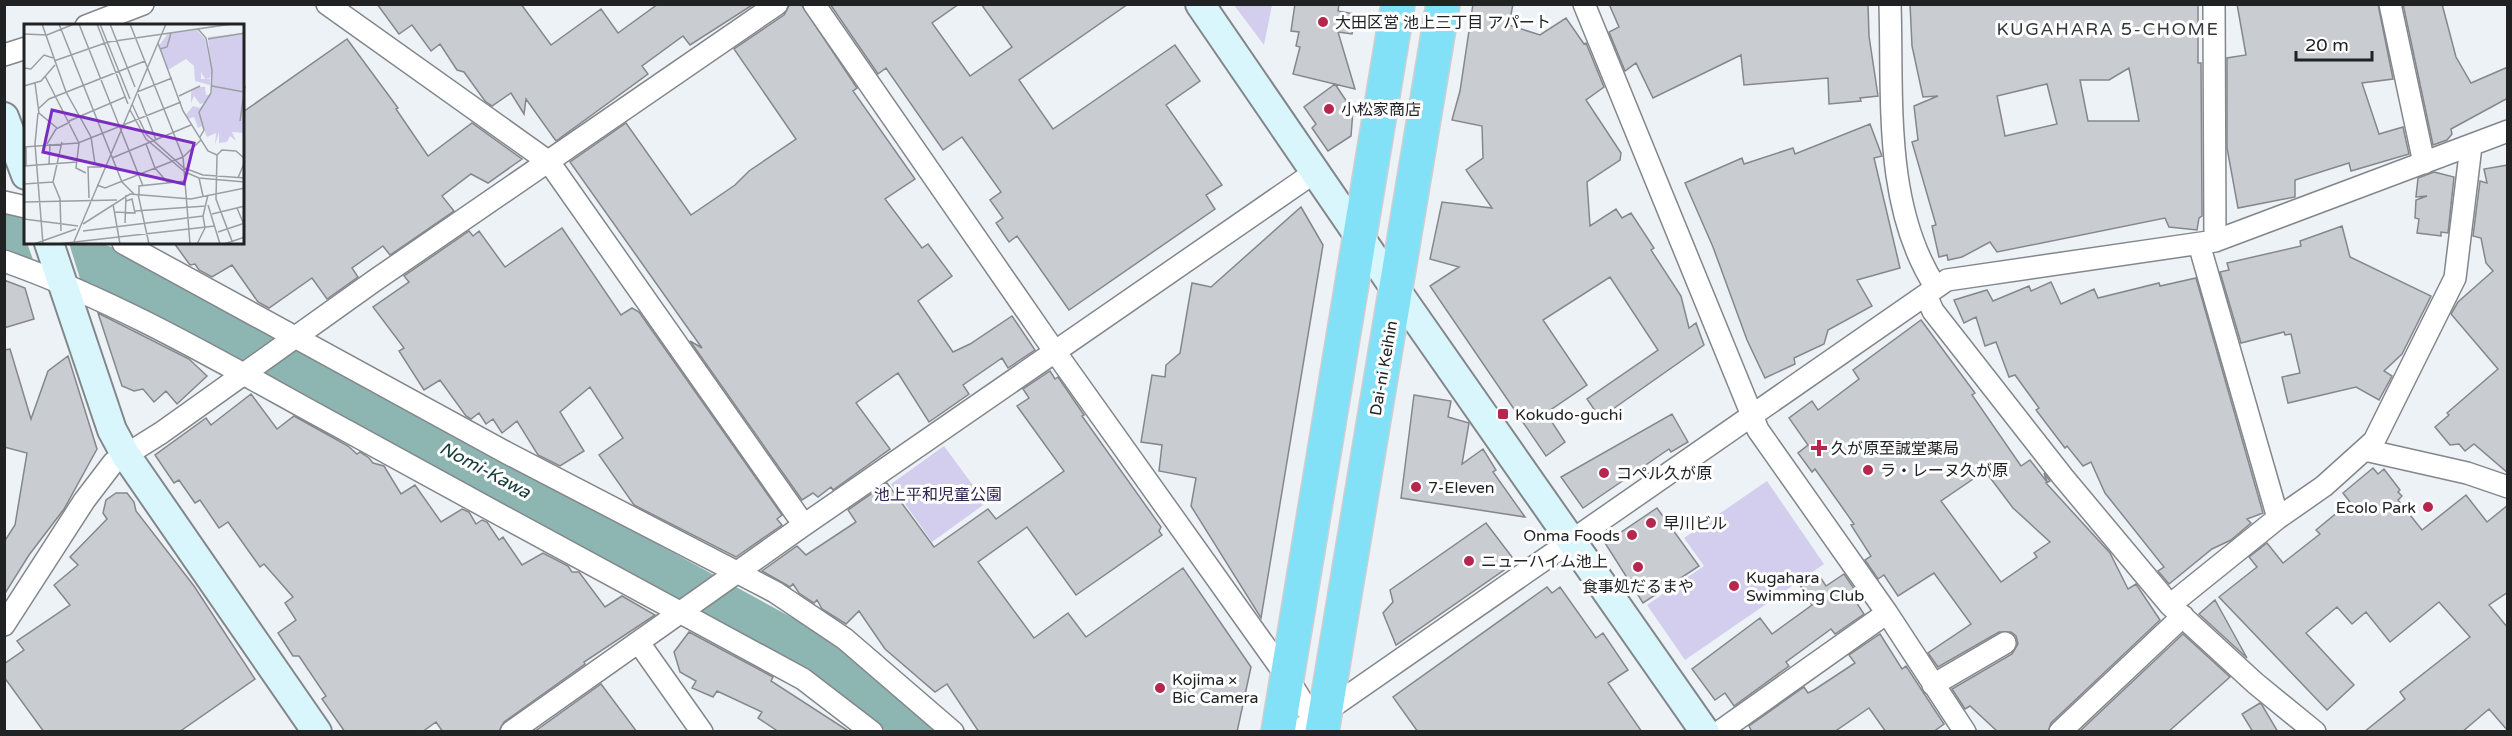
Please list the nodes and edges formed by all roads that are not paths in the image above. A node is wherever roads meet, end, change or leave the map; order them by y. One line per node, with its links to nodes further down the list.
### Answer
1 (143, 4): 12 (street)
2 (327, 4): 18 (street)
3 (777, 4): 18 (street)
4 (814, 4): 33 (street)
5 (1200, 4): 21 (street)
6 (1398, 4): 24 (highway)
7 (1443, 4): 30 (highway, Dai-ni Keihin)
8 (1584, 4): 35 (street)
9 (1890, 4): 31 (street)
10 (2214, 4): 25 (street)
11 (2390, 4): 19 (street)
12 (91, 24)
13 (24, 49): 14 (street)
14 (4, 55)
15 (4, 117): 20 (street)
16 (2508, 131): 17 (street)
17 (2471, 146): 19 (street); 36 (street)
18 (549, 162): 32 (street); 40 (street)
19 (2424, 163): 25 (street)
20 (24, 171)
21 (1315, 172): 24 (street); 33 (street)
22 (4, 202): 23 (street)
23 (24, 207)
24 (1359, 236): 30 (street); 49 (highway)
25 (2207, 243): 31 (street); 39 (street)
26 (49, 244): 29 (street)
27 (125, 244): 32 (street)
28 (4, 261): 29 (street)
29 (60, 278): 34 (street); 37 (street)
30 (1396, 290): 41 (street); 51 (highway, Dai-ni Keihin)
31 (1931, 291): 35 (street); 43 (street)
32 (294, 339): 34 (street); 42 (street)
33 (1055, 352): 40 (street); 49 (street)
34 (245, 373): 37 (street); 44 (street)
35 (1752, 415): 41 (street); 45 (street)
36 (2365, 450): 38 (street); 39 (street)
37 (124, 454): 46 (street); 52 (street)
38 (2508, 487)
39 (2278, 518): 43 (street)
40 (804, 525): 42 (street)
41 (1571, 540): 51 (street); 59 (street)
42 (734, 576): 44 (street); 56 (street)
43 (2176, 610): 62 (street); 63 (street)
44 (683, 611): 47 (street); 55 (street)
45 (1887, 613): 50 (street); 60 (street)
46 (4, 625)
47 (639, 643): 53 (street); 54 (street)
48 (2005, 643): 50 (street)
49 (1287, 677): 51 (street); 57 (highway)
50 (1933, 685): 61 (street)
51 (1320, 723): 58 (street)
52 (317, 732)
53 (511, 732)
54 (702, 732)
55 (872, 732)
56 (953, 732)
57 (1278, 732)
58 (1296, 732)
59 (1705, 732)
60 (1719, 732)
61 (1965, 732)
62 (2060, 732)
63 (2315, 732)

